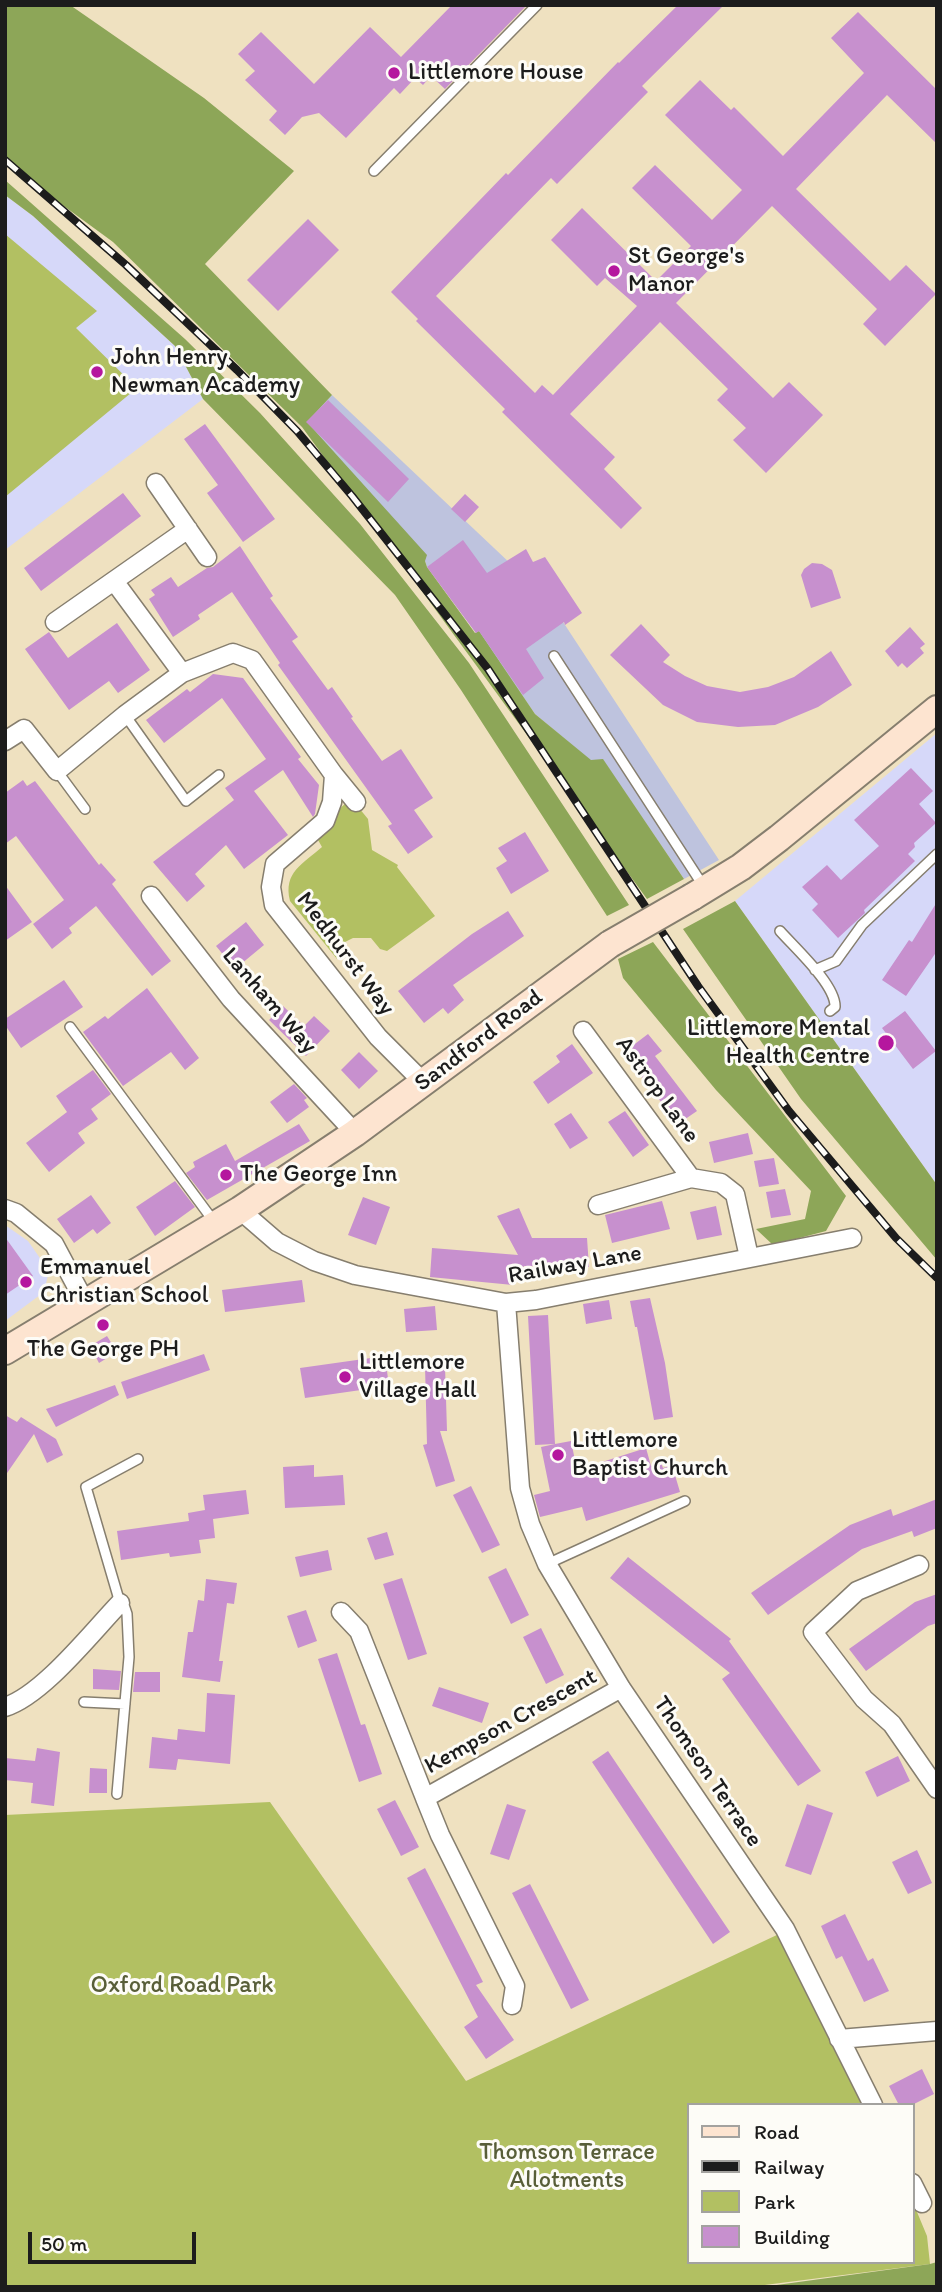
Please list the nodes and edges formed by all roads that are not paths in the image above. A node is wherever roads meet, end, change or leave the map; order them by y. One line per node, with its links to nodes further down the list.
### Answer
1 (537, 5): 2 (lane)
2 (374, 171)
3 (156, 483): 4 (street)
4 (188, 529): 5 (street); 6 (street)
5 (207, 556)
6 (114, 581): 7 (street); 9 (street)
7 (55, 622)
8 (554, 656): 19 (lane)
9 (183, 673): 11 (street); 15 (street)
10 (937, 709): 19 (street, Sandford Road)
11 (125, 715): 13 (street); 14 (lane)
12 (5, 741): 13 (street)
13 (57, 771): 17 (lane)
14 (219, 775)
15 (334, 775): 16 (street); 26 (street, Medhurst Way)
16 (356, 802)
17 (85, 809)
18 (937, 854): 22 (lane)
19 (698, 893): 26 (street, Sandford Road, bridge)
20 (151, 896): 27 (street, Lanham Way)
21 (780, 931): 22 (lane)
22 (815, 970): 23 (lane)
23 (830, 1011)
24 (70, 1027): 32 (lane)
25 (583, 1031): 28 (street, Astrop Lane)
26 (424, 1083): 27 (street, Sandford Road)
27 (355, 1133): 31 (street, Sandford Road)
28 (691, 1178): 29 (street, Astrop Lane); 34 (street, Astrop Lane)
29 (598, 1205)
30 (5, 1209): 36 (street)
31 (240, 1210): 32 (street, Sandford Road); 35 (street, Railway Lane)
32 (216, 1224): 36 (street, Sandford Road)
33 (852, 1238): 34 (street, Railway Lane)
34 (749, 1257): 35 (street, Railway Lane)
35 (506, 1303): 40 (street, Thomson Terrace)
36 (86, 1304): 37 (street, Sandford Road)
37 (5, 1351)
38 (138, 1459): 42 (lane)
39 (685, 1501): 40 (lane)
40 (547, 1564): 44 (street, Thomson Terrace)
41 (919, 1565): 48 (street)
42 (120, 1603): 46 (lane); 47 (street)
43 (341, 1612): 50 (street, Kempson Crescent)
44 (621, 1688): 50 (street, Kempson Crescent); 53 (street, Thomson Terrace)
45 (84, 1702): 46 (lane)
46 (125, 1704): 49 (lane)
47 (5, 1707)
48 (937, 1789)
49 (117, 1794)
50 (425, 1798): 51 (street, Kempson Crescent)
51 (512, 2005)
52 (937, 2031): 53 (street)
53 (839, 2039): 54 (street, Thomson Terrace)
54 (872, 2103)
55 (914, 2187): 56 (street)
56 (922, 2203)

